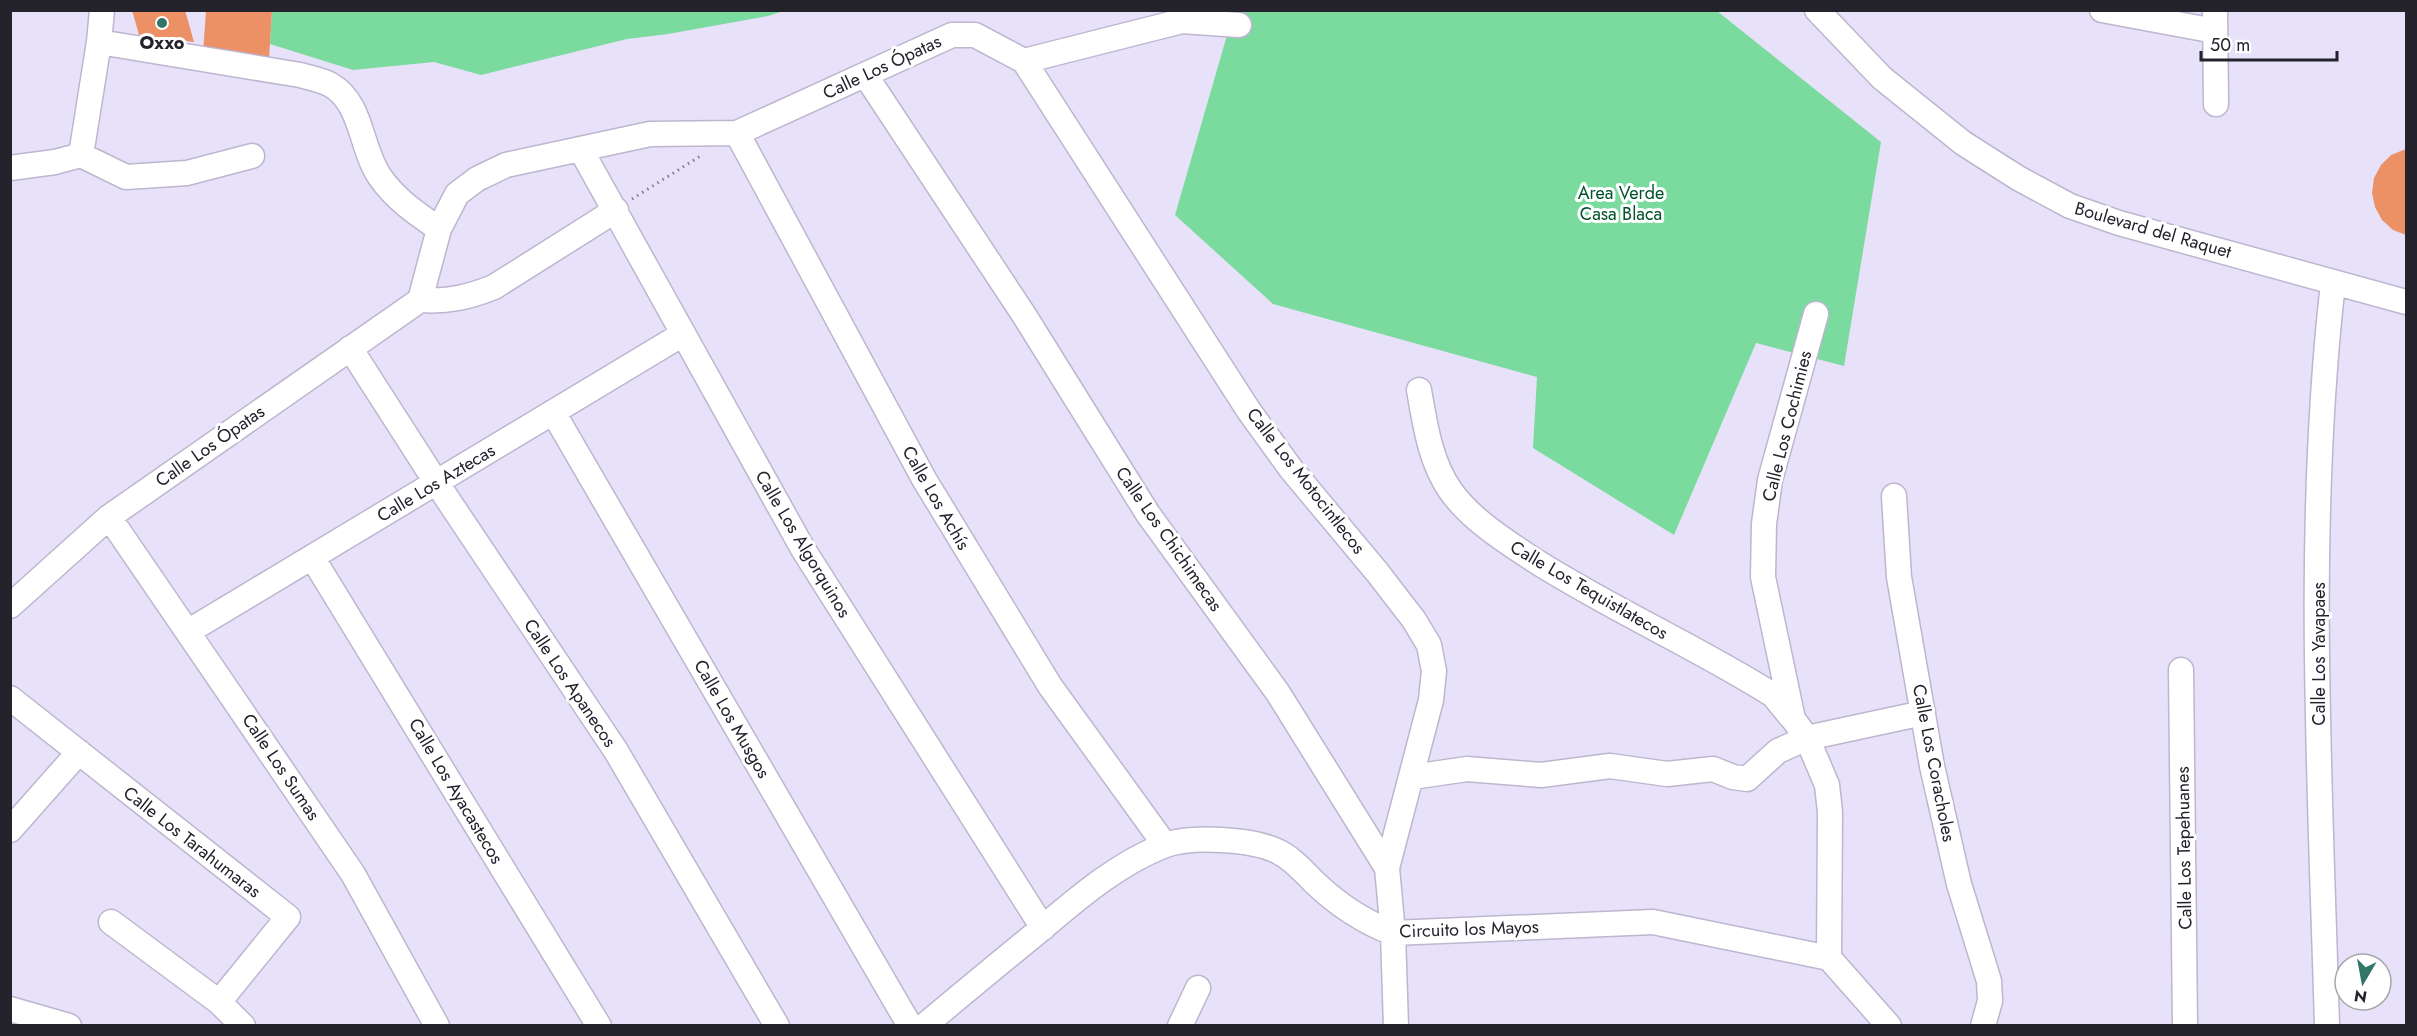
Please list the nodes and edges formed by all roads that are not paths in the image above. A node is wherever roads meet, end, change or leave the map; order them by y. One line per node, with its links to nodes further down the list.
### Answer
1 (102, 10): 6 (street)
2 (1817, 10): 17 (street, Boulevard del Raquet)
3 (2102, 10): 4 (street)
4 (2215, 21): 9 (street)
5 (1239, 25): 7 (street)
6 (99, 42): 12 (street); 16 (street)
7 (1024, 61): 8 (street, Calle Los Ópatas); 37 (street, Calle Los Motocintlecos)
8 (866, 76): 10 (street, Calle Los Ópatas); 40 (street, Calle Los Chichimecas)
9 (2216, 104)
10 (737, 133): 11 (street, Calle Los Ópatas); 39 (street, Calle Los Achís)
11 (581, 150): 15 (street, Calle Los Algorquinos); 16 (street, Calle Los Ópatas)
12 (81, 155): 13 (street); 14 (street)
13 (252, 156)
14 (10, 168)
15 (616, 210): 18 (street); 21 (street, Calle Los Algorquinos)
16 (439, 229): 18 (street, Calle Los Ópatas)
17 (2333, 283): 19 (street, Boulevard del Raquet); 60 (street, Calle Los Yavapaes)
18 (420, 300): 22 (street, Calle Los Ópatas)
19 (2406, 302)
20 (1816, 314): 34 (street, Calle Los Cochimies)
21 (683, 334): 24 (street, Calle Los Aztecas); 42 (street, Calle Los Algorquinos)
22 (350, 348): 25 (street, Calle Los Apanecos); 27 (street, Calle Los Ópatas)
23 (1419, 390): 34 (street, Calle Los Tequistlatecos)
24 (553, 412): 25 (street, Calle Los Aztecas); 53 (street, Calle Los Musgos)
25 (436, 482): 28 (street, Calle Los Aztecas); 52 (street, Calle Los Apanecos)
26 (1894, 496): 33 (street, Calle Los Coracholes)
27 (109, 518): 29 (street, Calle Los Ópatas); 30 (street, Calle Los Sumas)
28 (312, 557): 30 (street, Calle Los Aztecas); 51 (street, Calle Los Ayacastecos)
29 (10, 606)
30 (189, 631): 50 (street, Calle Los Sumas)
31 (2181, 670): 59 (street, Calle Los Tepehuanes)
32 (10, 698): 36 (street, Calle Los Tarahumaras)
33 (1923, 713): 35 (street); 58 (street, Calle Los Coracholes)
34 (1793, 719): 35 (street, Calle Los Cochimies)
35 (1807, 738): 37 (street); 44 (street, Calle Los Cochimies)
36 (79, 752): 38 (street); 46 (street, Calle Los Tarahumaras)
37 (1412, 777): 40 (street, Calle Los Motocintlecos)
38 (10, 830)
39 (1165, 845): 42 (street, Circuito los Mayos); 43 (street, Circuito los Mayos)
40 (1387, 868): 43 (street, Calle Los Chichimecas)
41 (111, 922): 46 (street)
42 (1042, 928): 54 (street, Circuito los Mayos)
43 (1394, 933): 44 (street, Circuito los Mayos); 56 (street, Calle Los Chichimecas)
44 (1829, 958): 57 (street)
45 (1198, 988): 55 (street)
46 (219, 1002): 49 (street)
47 (10, 1009): 48 (street)
48 (69, 1026)
49 (243, 1026)
50 (437, 1026)
51 (599, 1026)
52 (777, 1026)
53 (910, 1026)
54 (924, 1026)
55 (1180, 1026)
56 (1396, 1026)
57 (1889, 1026)
58 (1983, 1026)
59 (2185, 1026)
60 (2327, 1026)

